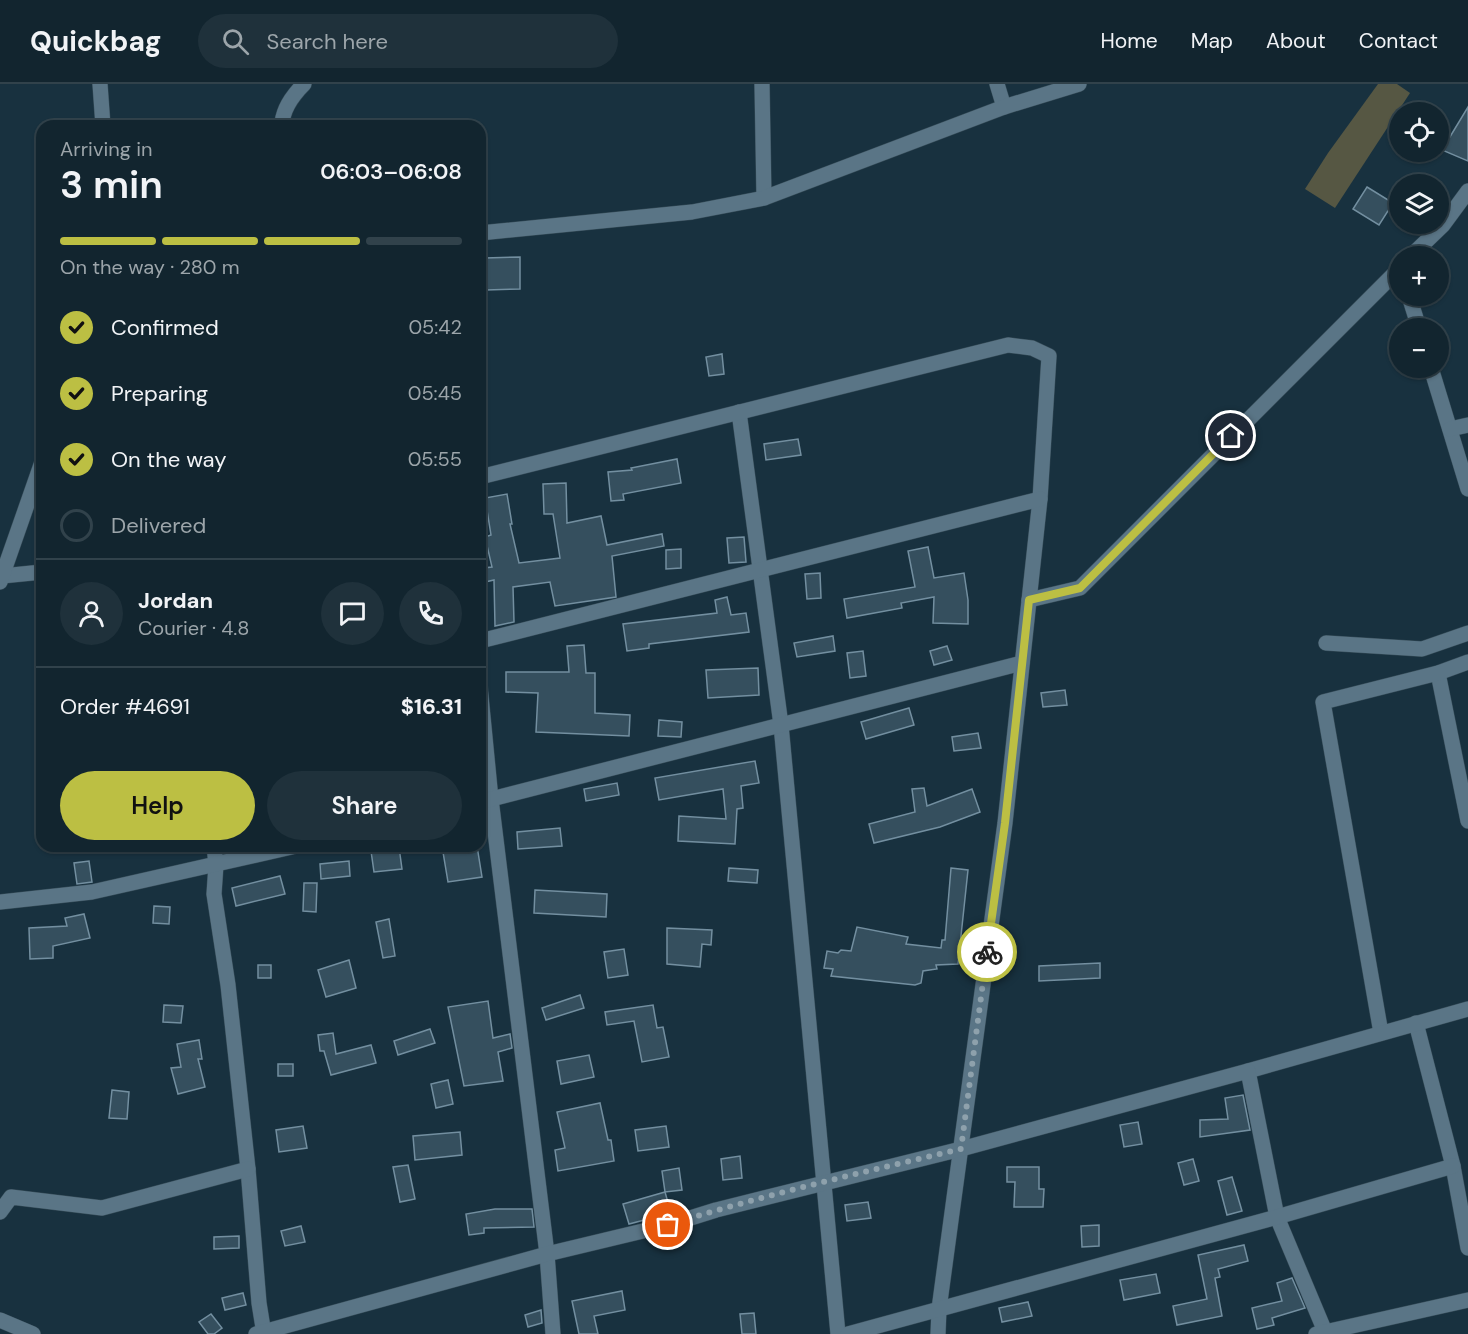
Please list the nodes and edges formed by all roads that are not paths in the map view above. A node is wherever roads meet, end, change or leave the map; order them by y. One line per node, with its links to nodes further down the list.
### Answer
1 (100, 84): 7 (street)
2 (304, 84): 8 (street)
3 (762, 84): 10 (street)
4 (997, 84): 6 (street)
5 (1079, 84): 6 (street)
6 (1004, 107): 10 (street)
7 (103, 120)
8 (282, 120)
9 (1468, 191): 12 (street)
10 (764, 198): 11 (street)
11 (486, 232)
12 (1421, 246)
13 (1389, 279): 25 (street)
14 (1434, 378): 17 (street)
15 (739, 412): 18 (street); 21 (street); 22 (street)
16 (1468, 425): 17 (street)
17 (1450, 429): 20 (street)
18 (486, 475)
19 (36, 479): 24 (street)
20 (1468, 489)
21 (1040, 499): 22 (street); 25 (street)
22 (760, 570): 27 (street); 32 (street)
23 (36, 573): 24 (street)
24 (1, 579)
25 (1029, 600): 30 (street)
26 (1468, 633): 28 (street)
27 (486, 639)
28 (1326, 643)
29 (1468, 662): 31 (street)
30 (1022, 663): 32 (street); 43 (street)
31 (1438, 673): 34 (street); 41 (street)
32 (781, 725): 33 (street); 46 (street)
33 (486, 801): 50 (street)
34 (1468, 821)
35 (215, 852): 37 (street)
36 (271, 852): 37 (street)
37 (216, 865): 38 (street); 45 (street)
38 (0, 902)
39 (1468, 1009): 40 (street)
40 (1416, 1023): 41 (street); 44 (street)
41 (1381, 1033): 42 (street)
42 (1248, 1071): 43 (street); 48 (street)
43 (961, 1149): 46 (street); 52 (street)
44 (1453, 1166): 48 (street); 49 (street)
45 (248, 1169): 47 (street); 54 (street)
46 (825, 1181): 50 (street); 58 (street)
47 (0, 1212)
48 (1277, 1216): 52 (street); 55 (street)
49 (1468, 1248)
50 (547, 1254): 54 (street); 57 (street)
51 (1468, 1300): 55 (street)
52 (939, 1309): 59 (street); 60 (street)
53 (0, 1320): 56 (street)
54 (261, 1333)
55 (1322, 1333)
56 (33, 1334)
57 (553, 1334)
58 (838, 1334)
59 (848, 1334)
60 (938, 1334)

